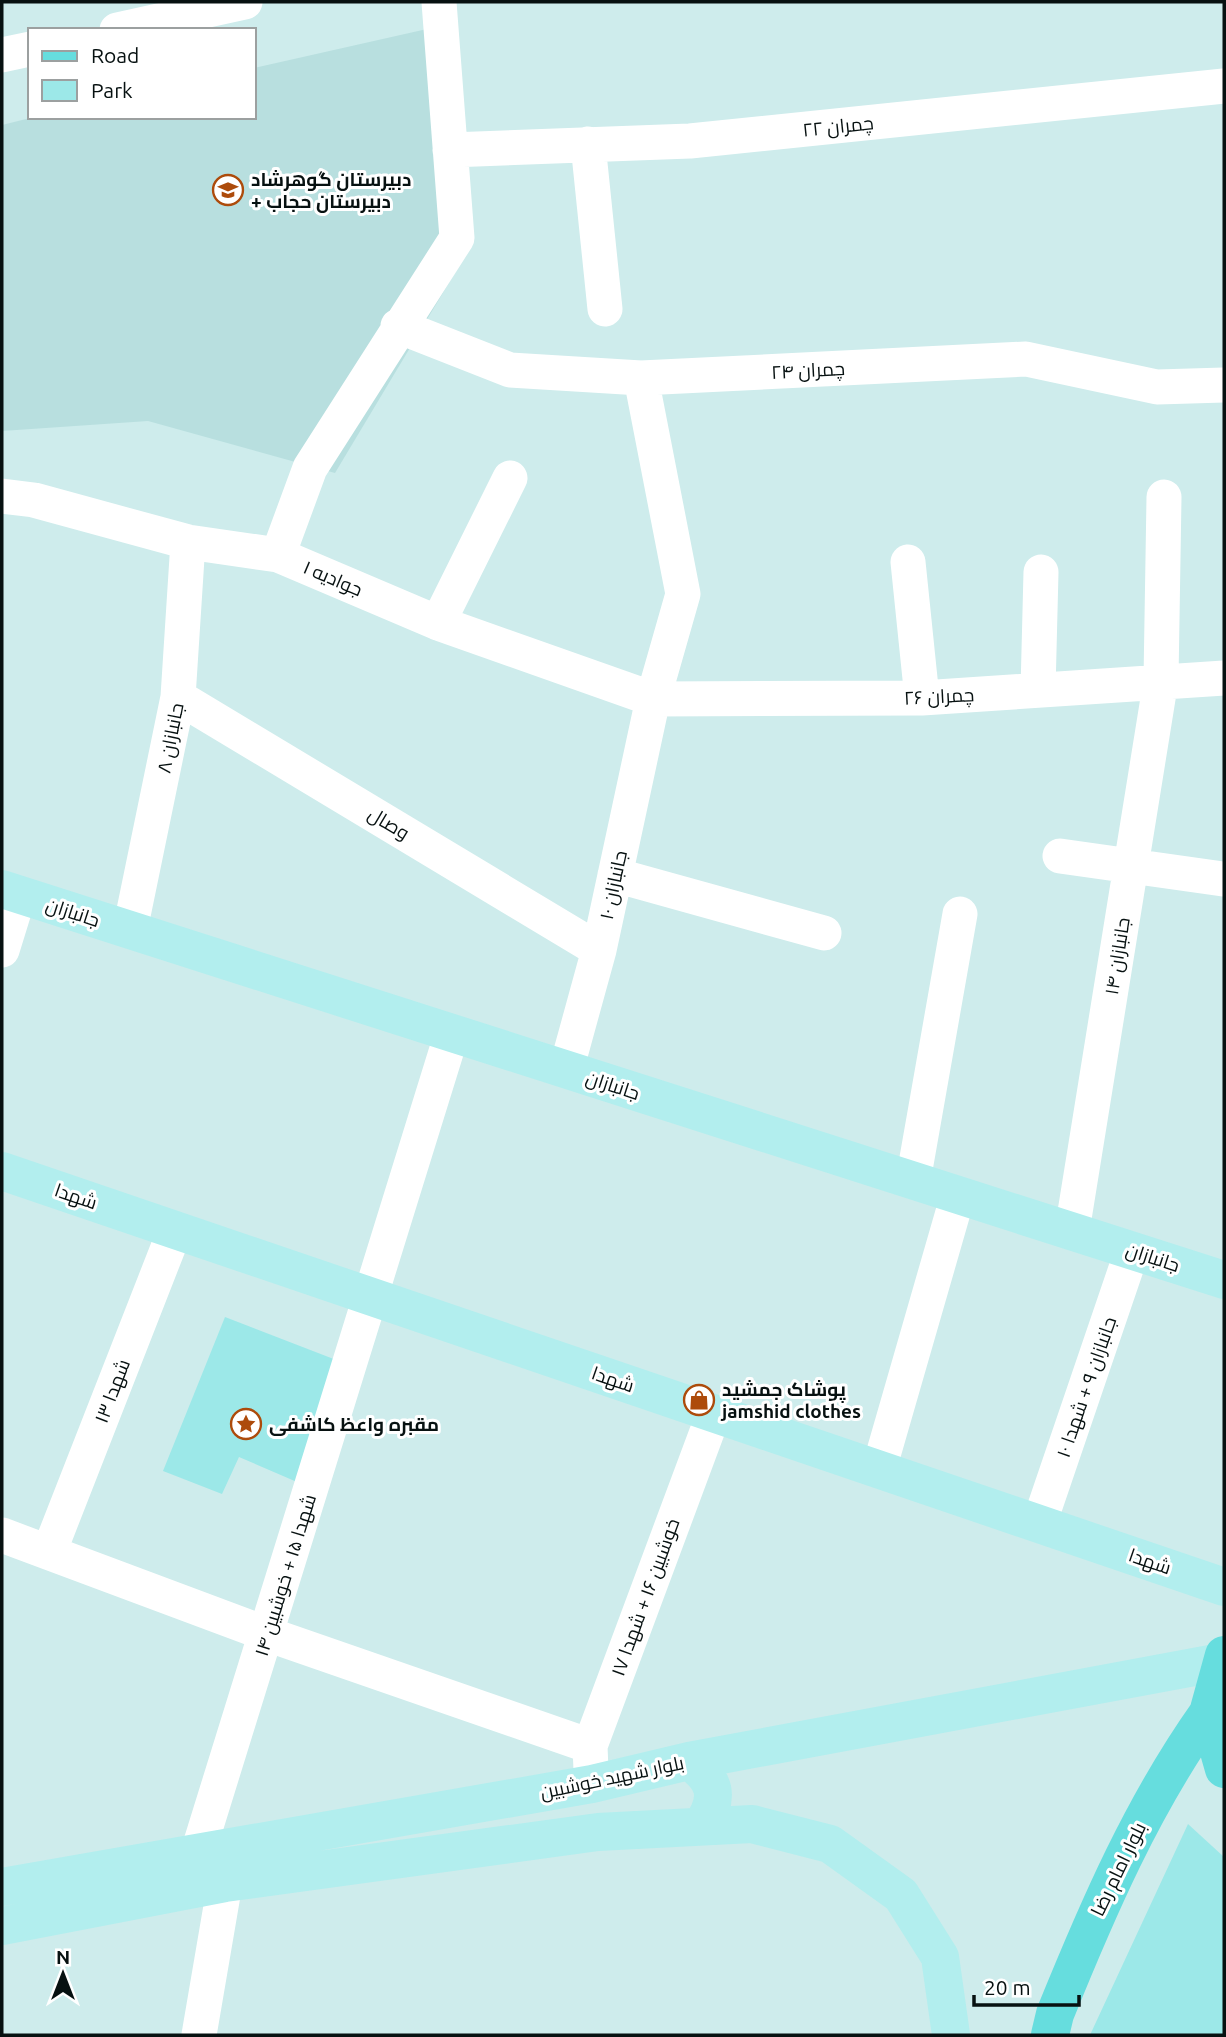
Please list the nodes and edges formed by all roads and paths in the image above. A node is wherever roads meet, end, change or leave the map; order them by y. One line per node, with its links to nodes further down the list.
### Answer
1 (245, 2): 3 (street)
2 (439, 2): 8 (street)
3 (135, 19)
4 (28, 49): 5 (street)
5 (2, 55)
6 (1224, 86): 7 (street, چمران ۲۲)
7 (588, 144): 8 (street, چمران ۲۲); 9 (street)
8 (450, 150): 10 (street)
9 (605, 309)
10 (398, 326): 11 (street, چمران ۲۴); 17 (street)
11 (641, 378): 12 (street, چمران ۲۴); 26 (street, جانبازان ۱۰)
12 (1224, 385)
13 (510, 478): 20 (street)
14 (2, 496): 16 (street, جوادیه ۱)
15 (1164, 497): 22 (street, جانبازان ۱۴)
16 (188, 542): 17 (street, جوادیه ۱); 24 (street, جانبازان ۸)
17 (278, 555): 20 (street, جوادیه ۱)
18 (908, 562): 25 (street)
19 (1041, 572): 23 (street)
20 (438, 623): 26 (street, جوادیه ۱)
21 (1224, 678): 22 (street, چمران ۲۶)
22 (1161, 680): 23 (street, چمران ۲۶); 28 (street, جانبازان ۱۴)
23 (1038, 690): 25 (street, چمران ۲۶)
24 (178, 697): 33 (street, جانبازان ۸); 36 (street, وصال)
25 (922, 698): 26 (street, چمران ۲۶)
26 (653, 699): 29 (street, جانبازان ۱۰)
27 (1060, 856): 28 (street)
28 (1132, 866): 30 (street); 43 (street, جانبازان ۱۴)
29 (615, 875): 34 (street); 36 (street, جانبازان ۱۰)
30 (1223, 880)
31 (10, 892): 33 (main road, جانبازان); 35 (street)
32 (960, 914): 40 (street)
33 (130, 930): 37 (main road, جانبازان)
34 (824, 933)
35 (2, 950)
36 (599, 950): 38 (street, جانبازان ۱۰)
37 (452, 1033): 38 (main road, جانبازان); 46 (street, شهدا ۱۵ + خوشبین ۱۴)
38 (566, 1070): 40 (main road, جانبازان)
39 (2, 1171): 42 (main road, شهدا)
40 (913, 1181): 41 (main road, جانبازان)
41 (958, 1195): 43 (main road, جانبازان); 48 (street)
42 (175, 1230): 46 (main road, شهدا); 51 (street, شهدا ۱۳)
43 (1072, 1231): 44 (main road, جانبازان)
44 (1132, 1251): 45 (main road, جانبازان); 49 (street, جانبازان ۹ + شهدا ۱۰)
45 (1224, 1280)
46 (369, 1296): 47 (main road, شهدا); 53 (street, شهدا ۱۵ + خوشبین ۱۴)
47 (714, 1413): 48 (main road, شهدا); 56 (street, خوشبین ۱۶ + شهدا ۱۷)
48 (879, 1469): 49 (main road, شهدا)
49 (1039, 1524): 52 (main road, شهدا)
50 (2, 1535): 51 (street)
51 (49, 1552): 53 (street)
52 (1224, 1587)
53 (267, 1634): 56 (street); 61 (street, شهدا ۱۵ + خوشبین ۱۴)
54 (1222, 1658): 55 (main road); 57 (main road, بلوار شهید خوشبین)
55 (1208, 1713): 58 (main road); 67 (main road, بلوار امام رضا)
56 (590, 1746): 59 (street, خوشبین ۱۶ + شهدا ۱۷)
57 (689, 1761): 59 (main road, بلوار شهید خوشبین); 60 (main road)
58 (1224, 1769)
59 (592, 1784): 61 (main road, بلوار شهید خوشبین)
60 (702, 1825): 62 (main road); 66 (main road)
61 (198, 1852): 63 (main road, بلوار شهید خوشبین)
62 (225, 1883): 64 (main road); 65 (street)
63 (2, 1887)
64 (2, 1926)
65 (199, 2035)
66 (951, 2035)
67 (1050, 2035)

